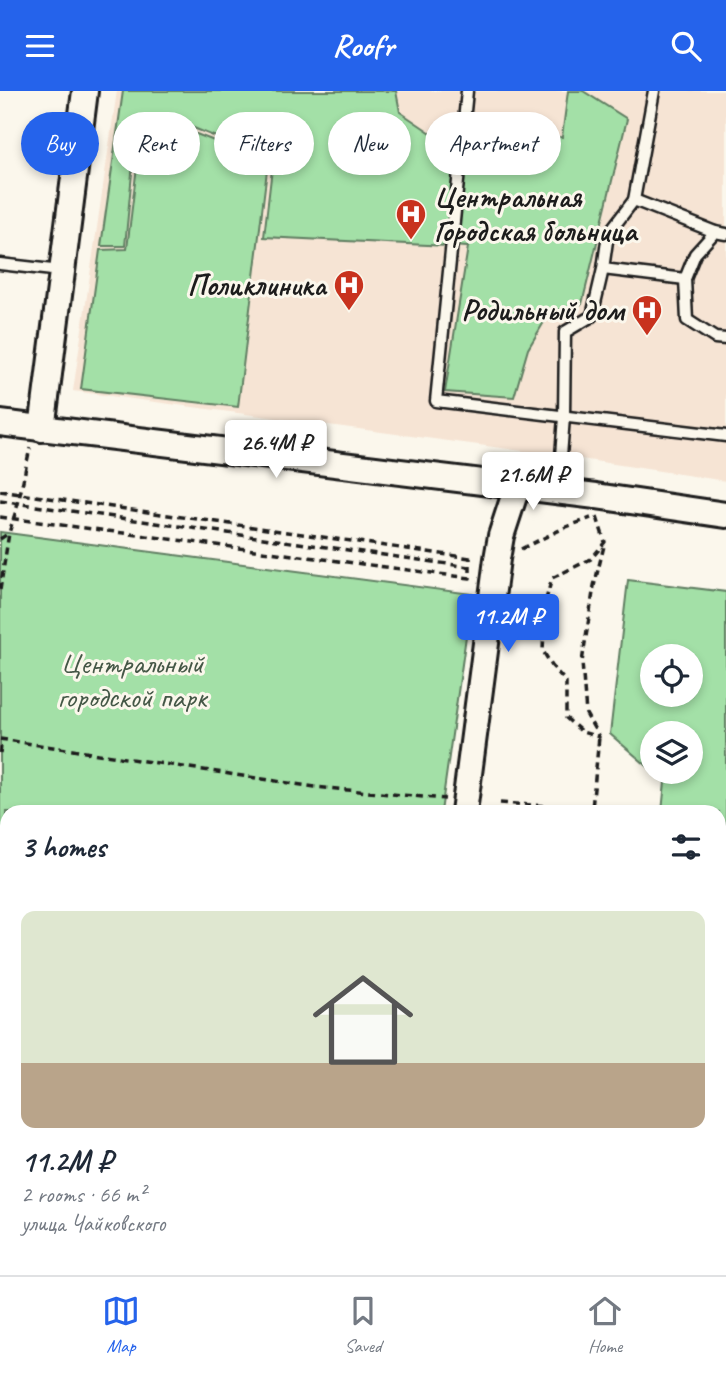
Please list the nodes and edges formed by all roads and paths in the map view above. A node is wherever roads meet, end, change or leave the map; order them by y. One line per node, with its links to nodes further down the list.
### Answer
1 (85, 91): 9 (street)
2 (467, 91): 12 (lane)
3 (654, 91): 4 (lane)
4 (634, 200): 5 (lane); 8 (lane)
5 (715, 232): 6 (lane); 10 (lane)
6 (726, 234)
7 (0, 264): 9 (lane)
8 (603, 269): 10 (lane); 12 (lane)
9 (62, 271): 14 (street)
10 (685, 279): 11 (lane)
11 (726, 339)
12 (564, 417): 15 (lane); 18 (lane)
13 (0, 423): 14 (street)
14 (37, 436): 16 (street); 19 (path)
15 (726, 436)
16 (517, 487): 18 (street); 37 (street)
17 (0, 491): 19 (path)
18 (554, 491): 22 (street)
19 (20, 494): 21 (path); 30 (path)
20 (0, 501): 21 (path)
21 (18, 504): 24 (path); 30 (path)
22 (726, 515)
23 (0, 517): 24 (path)
24 (13, 519): 25 (path); 30 (path)
25 (9, 533): 26 (path); 31 (path)
26 (0, 538)
27 (605, 542): 28 (path); 32 (path); 32 (path)
28 (521, 549)
29 (478, 566): 30 (path)
30 (470, 567)
31 (0, 590)
32 (599, 737): 39 (path)
33 (1, 739): 34 (path); 36 (path)
34 (0, 753)
35 (500, 803): 38 (path)
36 (457, 805)
37 (459, 805)
38 (531, 805)
39 (592, 805)

